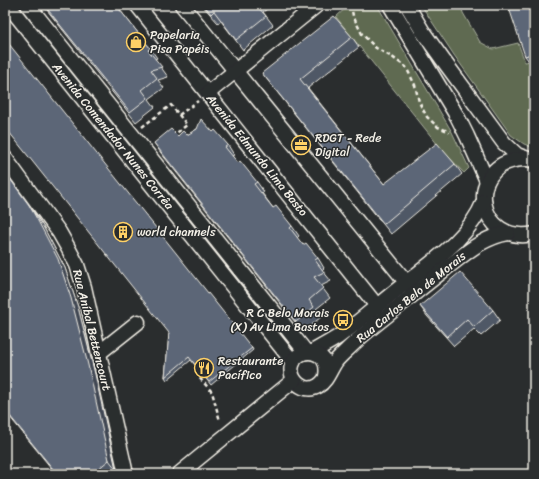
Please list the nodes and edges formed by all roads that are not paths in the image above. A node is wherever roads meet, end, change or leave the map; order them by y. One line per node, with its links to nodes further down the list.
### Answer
1 (8, 5): 21 (street, Avenida Comendador Nunes Corrêa)
2 (28, 5): 19 (street, Avenida Comendador Nunes Corrêa)
3 (137, 5): 9 (street, Avenida Edmundo Lima Basto)
4 (182, 5): 8 (street)
5 (317, 5): 8 (street)
6 (390, 5): 12 (street)
7 (407, 5): 11 (street)
8 (235, 71): 9 (street); 16 (street)
9 (208, 93): 17 (street, Avenida Edmundo Lima Basto)
10 (5, 158): 20 (street, Rua Aníbal Bettencourt)
11 (531, 160): 12 (street)
12 (487, 181): 13 (street)
13 (484, 201): 14 (street); 16 (street, Rua Carlos Belo de Morais)
14 (508, 233): 15 (street); 16 (street, Rua Carlos Belo de Morais)
15 (531, 237)
16 (411, 288): 17 (street); 22 (street, Rua Carlos Belo de Morais)
17 (377, 306): 19 (street)
18 (138, 322): 20 (street)
19 (309, 352): 21 (street); 22 (street)
20 (99, 353): 24 (street, Rua Aníbal Bettencourt)
21 (293, 362): 23 (street)
22 (326, 376): 23 (street, Rua Carlos Belo de Morais)
23 (294, 380): 25 (street)
24 (126, 474)
25 (179, 474)

